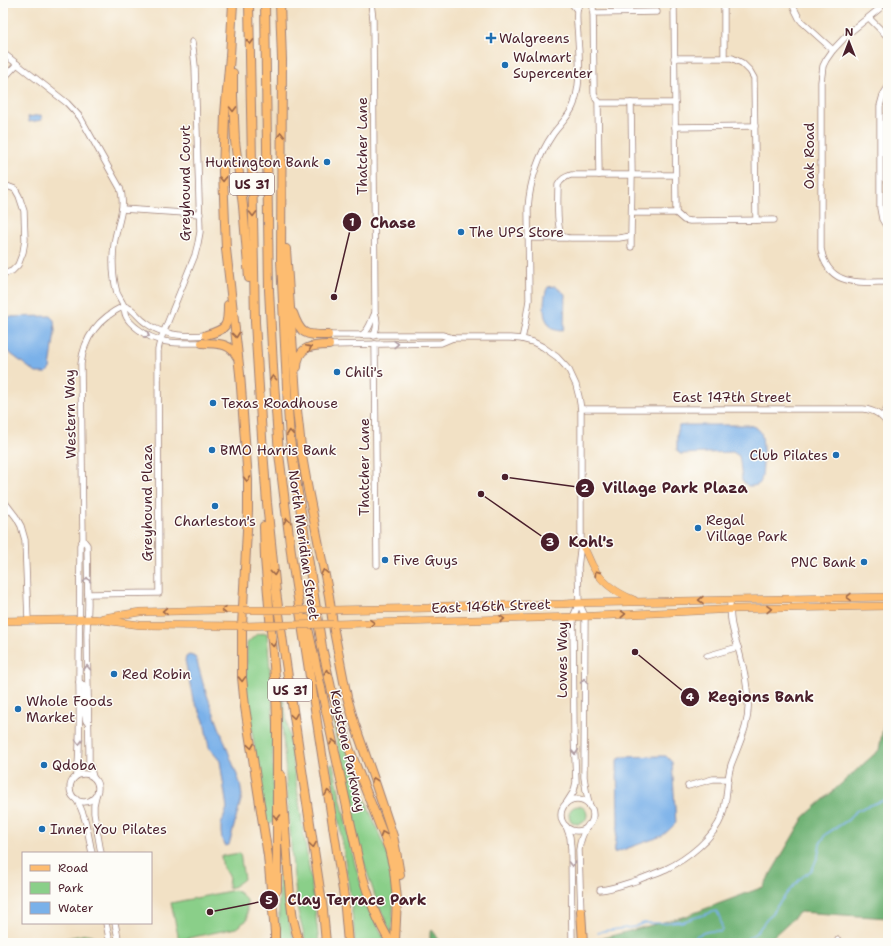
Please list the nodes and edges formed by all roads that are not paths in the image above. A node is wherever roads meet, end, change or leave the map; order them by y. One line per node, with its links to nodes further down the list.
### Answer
1 (233, 3): 17 (highway)
2 (249, 3): 65 (highway, North Meridian Street / US 31, one-way to 65)
3 (265, 3): 78 (highway, North Meridian Street / US 31, one-way to 3)
4 (280, 3): 35 (highway, one-way to 4)
5 (371, 3): 53 (street, Thatcher Lane)
6 (573, 3): 13 (street)
7 (579, 3): 13 (street)
8 (593, 3): 14 (street)
9 (674, 3): 23 (street)
10 (724, 3): 22 (street)
11 (884, 3): 16 (street, Oak Road)
12 (794, 8): 20 (street)
13 (577, 10): 45 (street)
14 (593, 12): 15 (street); 27 (street)
15 (657, 12)
16 (869, 18): 18 (street); 20 (street, Oak Road)
17 (232, 28): 48 (highway, one-way to 48); 65 (highway, one-way to 65)
18 (888, 37)
19 (192, 42): 40 (street, Greyhound Court)
20 (833, 50): 50 (street, Oak Road)
21 (3, 53): 24 (street)
22 (724, 57): 23 (street); 30 (street)
23 (674, 58): 29 (street)
24 (17, 64): 25 (street); 37 (street)
25 (3, 79)
26 (888, 87): 43 (street)
27 (598, 101): 28 (street); 34 (street)
28 (631, 103): 29 (street); 32 (street)
29 (675, 103): 31 (street)
30 (755, 126): 31 (street); 41 (street)
31 (675, 127): 33 (street)
32 (632, 175): 33 (street); 34 (street); 38 (street)
33 (675, 175): 39 (street)
34 (600, 176): 46 (street)
35 (281, 182): 51 (highway); 120 (highway, one-way to 35)
36 (3, 185): 49 (street)
37 (122, 209): 40 (street); 52 (street)
38 (632, 213): 39 (street); 44 (street)
39 (676, 213): 41 (street)
40 (200, 214): 54 (street, Greyhound Court)
41 (756, 220): 42 (street)
42 (774, 220)
43 (888, 230)
44 (631, 236): 46 (street); 47 (street)
45 (528, 238): 46 (street); 60 (street)
46 (571, 238)
47 (631, 248)
48 (228, 268): 55 (highway); 66 (highway, one-way to 66)
49 (3, 274)
50 (888, 282)
51 (289, 304): 56 (highway); 69 (highway)
52 (124, 306): 54 (street); 61 (street, one-way to 61); 76 (street, Western Way)
53 (374, 313): 57 (street, Thatcher Lane); 58 (street, Thatcher Lane)
54 (164, 332): 55 (street); 61 (street, Greyhound Court)
55 (206, 335)
56 (328, 335): 57 (street)
57 (362, 335): 58 (street)
58 (374, 336): 59 (street)
59 (453, 338): 60 (street); 63 (street, one-way to 59)
60 (522, 339): 68 (street)
61 (160, 341): 62 (street); 80 (street, Greyhound Plaza)
62 (202, 343): 66 (highway)
63 (375, 344): 64 (street); 79 (street, Thatcher Lane)
64 (329, 345): 69 (highway, one-way to 64)
65 (257, 366): 72 (highway, North Meridian Street / US 31)
66 (240, 374): 86 (highway, one-way to 86)
67 (888, 407): 70 (street)
68 (581, 409): 70 (street, East 147th Street); 77 (street)
69 (297, 410): 87 (highway, one-way to 69)
70 (882, 416): 71 (street)
71 (888, 425)
72 (262, 437): 101 (highway, one-way to 101); 125 (highway, North Meridian Street / US 31, one-way to 125)
73 (3, 500): 74 (street)
74 (10, 510): 75 (street); 94 (street)
75 (3, 515)
76 (83, 540): 80 (street, Western Way, one-way to 76); 91 (street, Western Way)
77 (581, 543): 83 (main road, one-way to 77); 84 (street)
78 (292, 560): 120 (highway, Keystone Parkway, one-way to 78); 126 (highway, North Meridian Street / US 31, one-way to 78)
79 (377, 565)
80 (88, 594): 92 (street, Western Way)
81 (888, 597): 82 (main road, East 146th Street, one-way to 82)
82 (730, 600): 83 (main road, East 146th Street, one-way to 83); 88 (street)
83 (640, 601): 84 (main road, East 146th Street)
84 (579, 603): 87 (main road, East 146th Street); 89 (street, Lowes Way); 90 (street, Lowes Way)
85 (888, 606): 88 (main road, East 146th Street, one-way to 85)
86 (243, 610): 87 (main road, East 146th Street, bridge); 93 (main road, East 146th Street, one-way to 93); 97 (highway)
87 (331, 610): 96 (highway)
88 (730, 610): 89 (main road, East 146th Street, one-way to 88); 98 (street)
89 (584, 616): 90 (main road, East 146th Street); 110 (street, Lowes Way, one-way to 89)
90 (574, 617): 96 (main road, East 146th Street, one-way to 90); 109 (street, Lowes Way, one-way to 109)
91 (79, 618): 92 (main road, East 146th Street); 94 (main road, East 146th Street); 100 (street, Western Way)
92 (87, 619): 93 (main road, East 146th Street); 102 (street, Western Way, one-way to 92)
93 (95, 619): 97 (main road, East 146th Street)
94 (28, 620): 95 (main road, East 146th Street)
95 (3, 621)
96 (333, 624): 97 (main road, East 146th Street, bridge); 120 (highway, one-way to 96)
97 (242, 626): 119 (highway, one-way to 119)
98 (738, 647): 99 (street); 105 (street)
99 (707, 656)
100 (79, 682): 102 (street); 103 (street, Western Way, one-way to 103)
101 (277, 722): 119 (highway, one-way to 119); 124 (highway)
102 (89, 735): 104 (street)
103 (77, 775): 104 (street); 108 (street)
104 (93, 776): 107 (street)
105 (728, 779): 106 (street); 115 (street)
106 (688, 786)
107 (96, 796): 108 (street); 114 (street)
108 (75, 799): 113 (street)
109 (567, 802): 110 (street); 112 (street, Lowes Way)
110 (590, 807): 111 (street, Lowes Way)
111 (588, 825): 112 (street); 116 (street, Lowes Way)
112 (566, 826): 127 (street, Lowes Way, one-way to 127)
113 (92, 852)
114 (101, 852)
115 (600, 890)
116 (581, 911): 128 (street, Lowes Way); 129 (highway)
117 (106, 924): 121 (street)
118 (115, 924): 122 (street)
119 (275, 933): 123 (highway)
120 (393, 942)
121 (110, 943)
122 (119, 943)
123 (275, 943)
124 (299, 943)
125 (326, 943)
126 (348, 943)
127 (572, 943)
128 (579, 943)
129 (582, 943)

